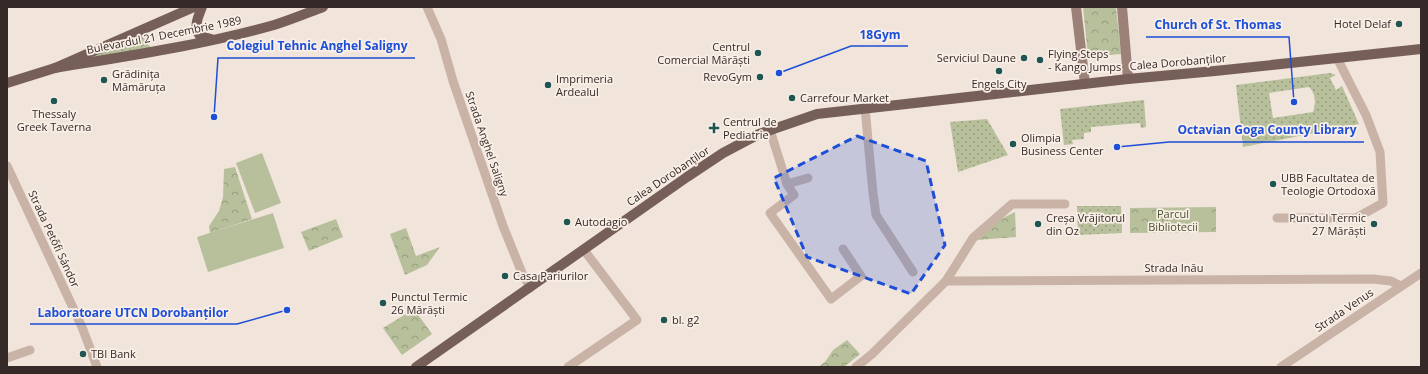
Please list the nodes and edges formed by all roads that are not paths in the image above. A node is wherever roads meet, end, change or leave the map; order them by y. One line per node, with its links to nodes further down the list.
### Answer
1 (194, 7): 10 (main road, Bulevardul 21 Decembrie 1989)
2 (202, 7): 7 (main road)
3 (323, 7): 7 (main road, Bulevardul 21 Decembrie 1989)
4 (427, 7): 27 (street, Strada Anghel Saligny)
5 (1076, 7): 13 (main road)
6 (1122, 7): 11 (main road)
7 (212, 39): 10 (main road, Bulevardul 21 Decembrie 1989)
8 (1421, 49): 9 (main road, Calea Dorobanților)
9 (1337, 58): 11 (main road, Calea Dorobanților); 20 (street)
10 (55, 68): 12 (main road, Bulevardul 21 Decembrie 1989)
11 (1128, 79): 13 (main road, Calea Dorobanților)
12 (7, 84)
13 (1085, 84): 14 (main road, Calea Dorobanților)
14 (865, 108): 15 (main road, Calea Dorobanților); 23 (street)
15 (770, 130): 18 (street); 22 (main road, Calea Dorobanților)
16 (7, 166): 30 (street, Strada Petőfi Sándor)
17 (808, 178): 18 (street)
18 (788, 184): 21 (street)
19 (1065, 204): 25 (street)
20 (1278, 218)
21 (843, 249)
22 (584, 250): 27 (main road, Calea Dorobanților); 32 (street)
23 (913, 272)
24 (1421, 273): 26 (street, Strada Venus)
25 (946, 281): 26 (street, Strada Inău); 33 (street)
26 (1401, 286): 34 (street, Strada Venus)
27 (530, 288): 31 (main road, Calea Dorobanților)
28 (30, 350): 29 (street)
29 (7, 358)
30 (97, 367)
31 (416, 367)
32 (568, 367)
33 (856, 367)
34 (1281, 367)

